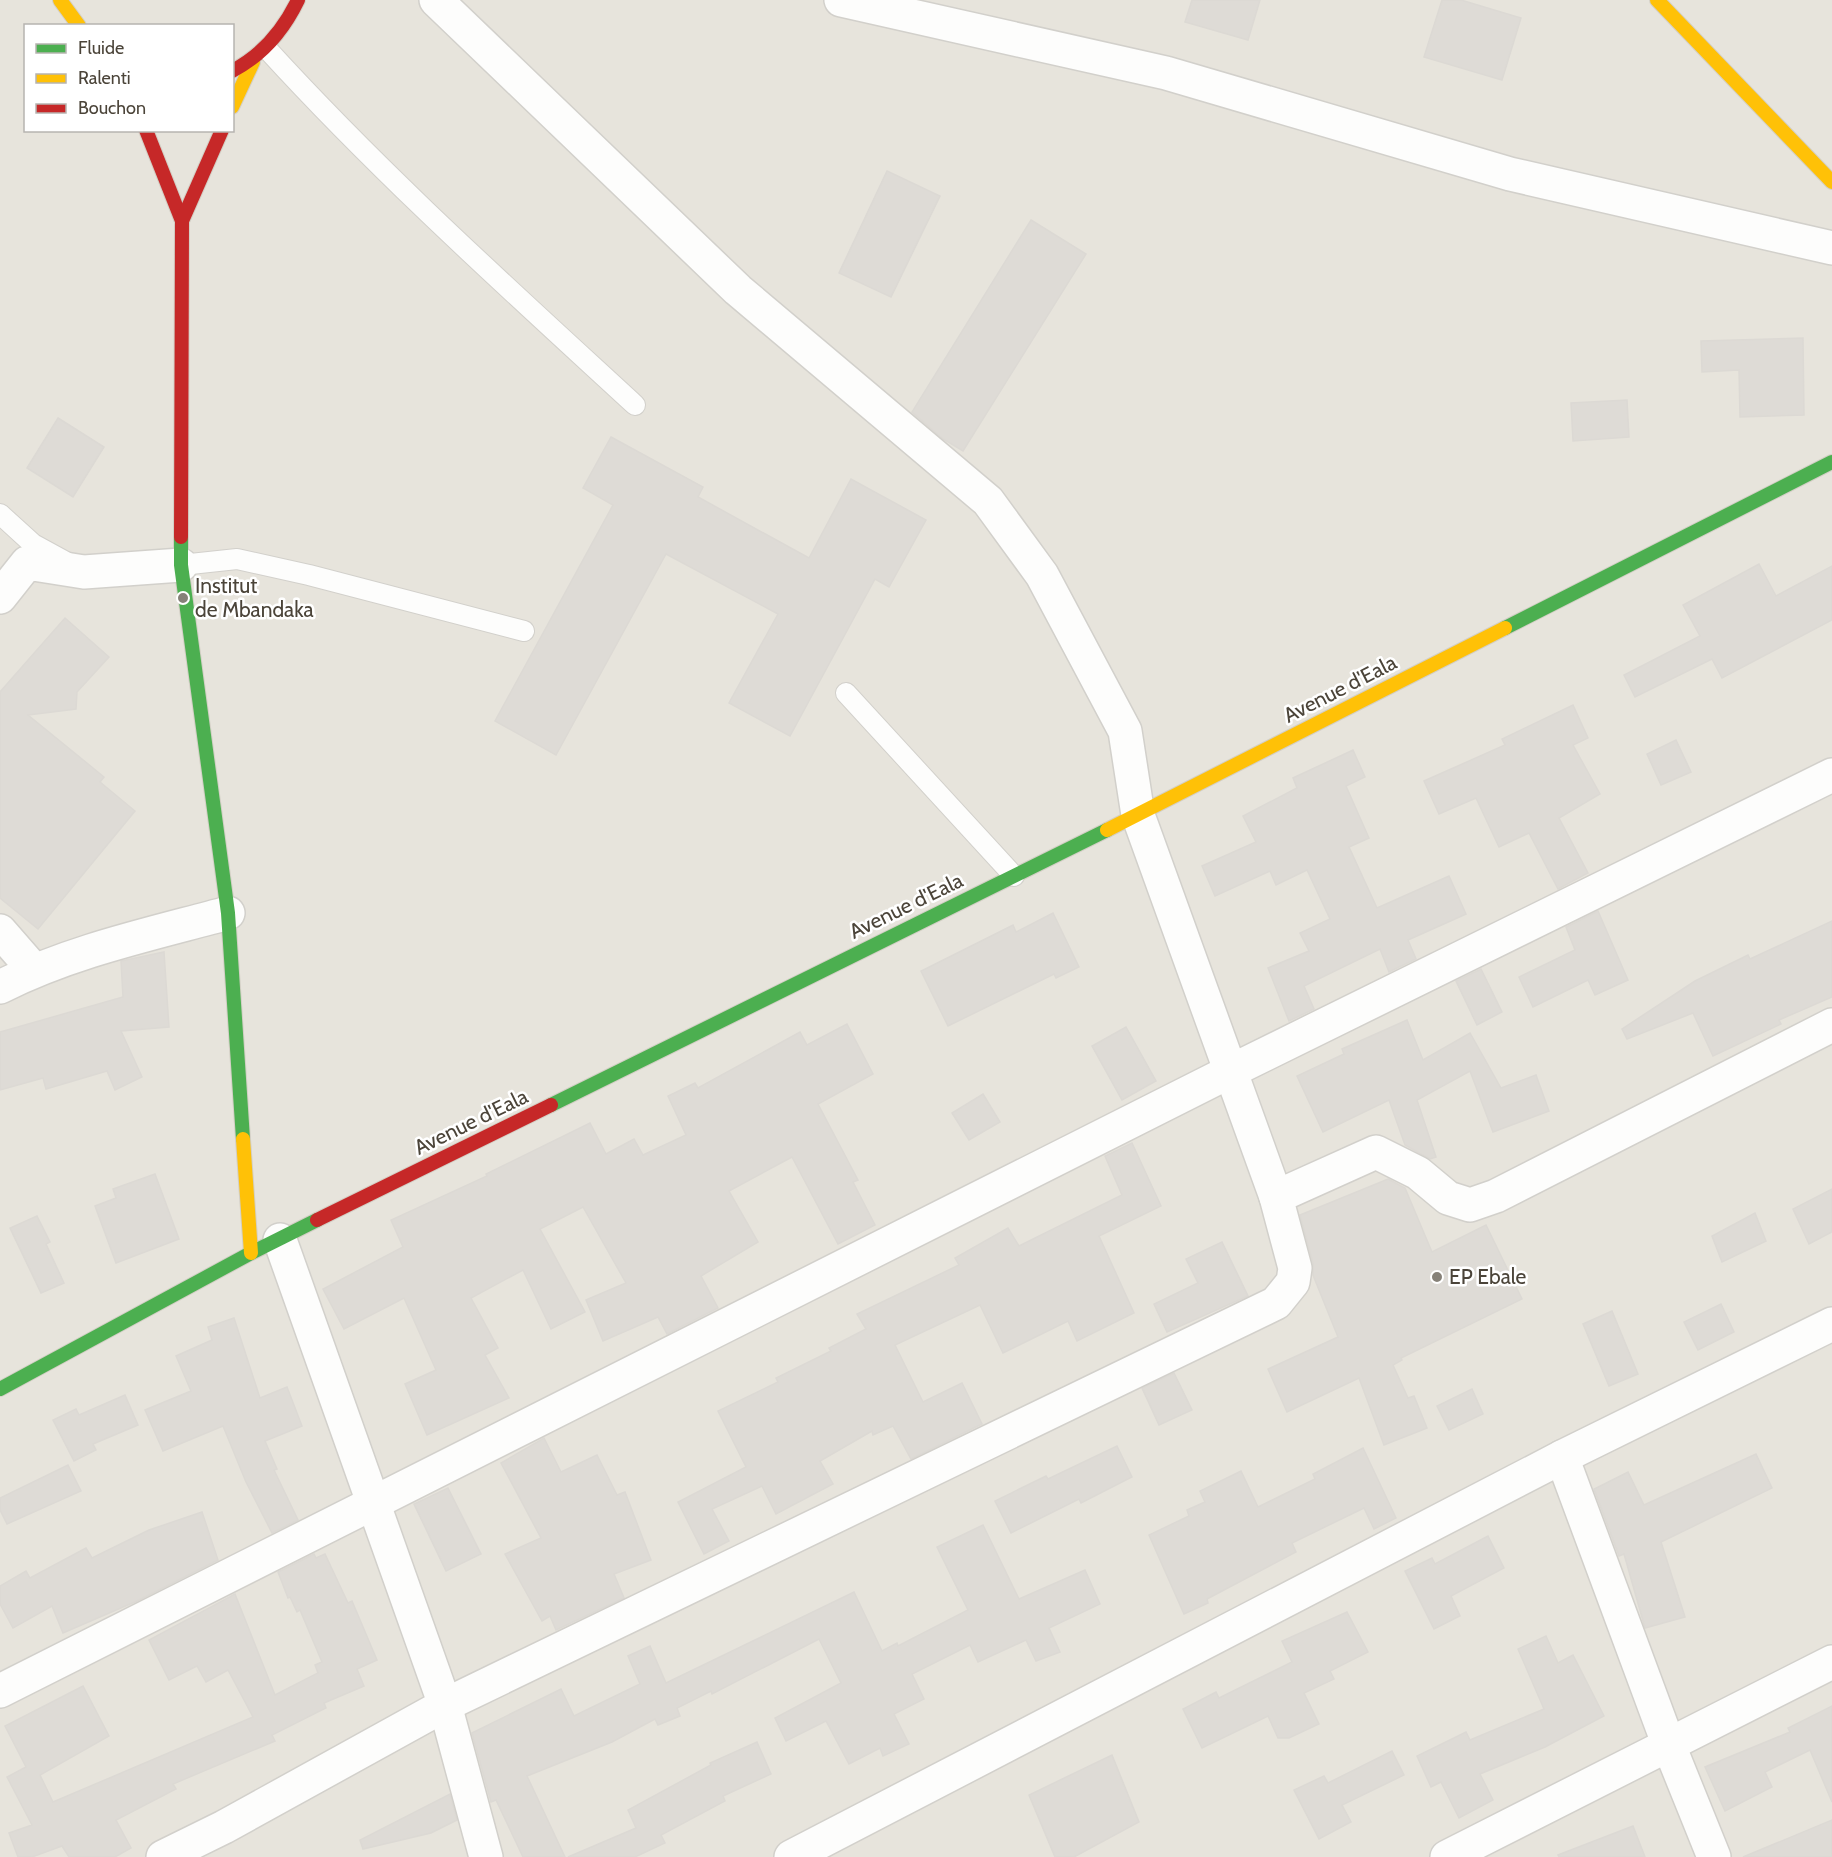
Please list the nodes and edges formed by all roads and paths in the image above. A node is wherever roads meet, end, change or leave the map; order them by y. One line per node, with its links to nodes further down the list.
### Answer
1 (60, 0): 6 (street)
2 (298, 0): 7 (street)
3 (436, 0): 24 (street)
4 (841, 0): 14 (street)
5 (1657, 0): 12 (street)
6 (78, 24)
7 (260, 55): 8 (street); 9 (street); 15 (lane)
8 (234, 70)
9 (234, 103)
10 (147, 132): 13 (street)
11 (221, 132): 13 (street)
12 (1832, 182)
13 (182, 220): 18 (street)
14 (1832, 248)
15 (635, 405)
16 (1832, 462): 24 (street, Avenue d'Eala)
17 (0, 514): 19 (lane)
18 (181, 564): 19 (street); 21 (lane); 26 (street)
19 (84, 572): 20 (street)
20 (0, 597)
21 (524, 631)
22 (846, 693): 25 (lane)
23 (1832, 775): 31 (street)
24 (1138, 815): 25 (street, Avenue d'Eala); 31 (street)
25 (1014, 876): 33 (street, Avenue d'Eala)
26 (228, 913): 28 (street); 33 (street)
27 (0, 931): 28 (street)
28 (34, 970): 29 (street)
29 (0, 987)
30 (1832, 1025): 32 (street)
31 (1231, 1071): 32 (street); 37 (street)
32 (1276, 1197): 40 (street)
33 (265, 1246): 35 (street, Avenue d'Eala); 37 (street)
34 (1832, 1324): 36 (street)
35 (0, 1389)
36 (1562, 1457): 41 (street); 44 (street)
37 (372, 1503): 39 (street); 40 (street)
38 (1832, 1662): 41 (street)
39 (0, 1691)
40 (445, 1705): 42 (street); 43 (street)
41 (1668, 1743): 45 (street); 46 (street)
42 (163, 1857)
43 (486, 1857)
44 (791, 1857)
45 (1447, 1857)
46 (1714, 1857)

